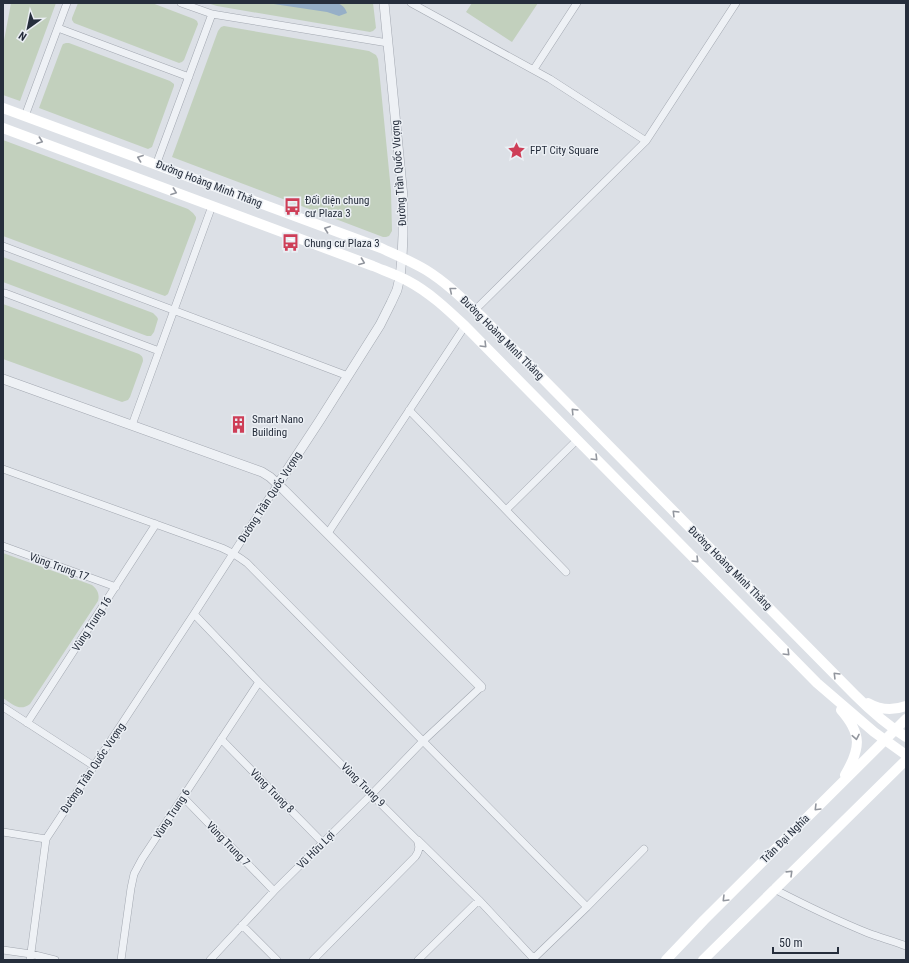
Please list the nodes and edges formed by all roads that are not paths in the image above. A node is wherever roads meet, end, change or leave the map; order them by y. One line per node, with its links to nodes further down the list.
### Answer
1 (67, 3): 8 (street)
2 (181, 3): 7 (street)
3 (384, 3): 9 (street, Đường Trần Quốc Vượng)
4 (412, 3): 10 (street)
5 (577, 3): 10 (street)
6 (736, 3): 15 (street)
7 (212, 14): 9 (street); 11 (street)
8 (58, 28): 11 (street); 13 (street)
9 (388, 43): 20 (street, Đường Trần Quốc Vượng)
10 (534, 70): 15 (street)
11 (189, 77): 16 (street)
12 (3, 108): 13 (main road, Đường Hoàng Minh Thắng)
13 (26, 116): 16 (main road, Đường Hoàng Minh Thắng, one-way to 13)
14 (3, 128): 18 (main road, Đường Hoàng Minh Thắng, one-way to 18)
15 (646, 141): 23 (street)
16 (156, 165): 17 (main road, Đường Hoàng Minh Thắng)
17 (219, 188): 18 (main road); 20 (main road, Đường Hoàng Minh Thắng, one-way to 17)
18 (212, 206): 21 (main road, Đường Hoàng Minh Thắng, one-way to 21); 24 (street)
19 (3, 246): 24 (street)
20 (402, 258): 21 (street, Đường Trần Quốc Vượng); 23 (main road, Đường Hoàng Minh Thắng, one-way to 20)
21 (400, 277): 25 (main road, Đường Hoàng Minh Thắng); 27 (street, Đường Trần Quốc Vượng)
22 (5, 293): 26 (street)
23 (475, 310): 31 (main road, Đường Hoàng Minh Thắng, one-way to 23)
24 (174, 311): 26 (street); 27 (street)
25 (465, 326): 29 (street); 32 (main road, Đường Hoàng Minh Thắng, one-way to 32)
26 (159, 351): 30 (street)
27 (348, 376): 34 (street, Đường Trần Quốc Vượng)
28 (3, 379): 30 (street)
29 (409, 410): 35 (street); 37 (street)
30 (132, 425): 34 (street)
31 (590, 427): 32 (main road); 46 (main road, Đường Hoàng Minh Thắng, one-way to 31)
32 (577, 440): 35 (street); 44 (main road, Đường Hoàng Minh Thắng, one-way to 44)
33 (3, 469): 36 (street)
34 (278, 484): 37 (street); 39 (street, Đường Trần Quốc Vượng)
35 (506, 510): 40 (street)
36 (156, 524): 39 (street); 41 (street, Vùng Trung 16)
37 (328, 533): 45 (street)
38 (3, 546): 41 (street, Vùng Trung 17)
39 (234, 554): 42 (street, Đường Trần Quốc Vượng); 54 (street)
40 (566, 572)
41 (116, 587): 50 (street, Vùng Trung 16)
42 (194, 614): 43 (street, Vùng Trung 9); 58 (street, Đường Trần Quốc Vượng)
43 (260, 682): 53 (street, Vùng Trung 6); 60 (street, Vùng Trung 9)
44 (817, 683): 55 (main road, Đường Hoàng Minh Thắng); 59 (main road, one-way to 59)
45 (481, 687): 54 (street, Vũ Hữu Lợi)
46 (855, 695): 47 (main road); 51 (main road, Đường Hoàng Minh Thắng)
47 (906, 706)
48 (3, 708): 50 (street)
49 (906, 719): 51 (main road, Trần Đại Nghĩa)
50 (27, 723): 58 (street)
51 (895, 730): 52 (main road, Đường Hoàng Minh Thắng); 55 (main road, Trần Đại Nghĩa)
52 (906, 737)
53 (221, 739): 61 (street, Vùng Trung 6); 65 (street, Vùng Trung 8)
54 (423, 741): 60 (street, Vũ Hữu Lợi); 70 (street)
55 (885, 741): 56 (main road, Đường Hoàng Minh Thắng); 59 (main road, Trần Đại Nghĩa)
56 (906, 755)
57 (906, 760): 67 (main road, one-way to 57)
58 (94, 766): 63 (street, Đường Trần Quốc Vượng)
59 (834, 791): 82 (main road, Trần Đại Nghĩa, one-way to 82)
60 (372, 794): 64 (street, Vùng Trung 9); 65 (street, Vũ Hữu Lợi)
61 (183, 797): 68 (street, Vùng Trung 7); 77 (street, Vùng Trung 6)
62 (3, 832): 63 (street)
63 (46, 839): 74 (street, Đường Trần Quốc Vượng)
64 (417, 840): 69 (street, Vùng Trung 9); 80 (street)
65 (323, 843): 68 (street, Vũ Hữu Lợi)
66 (644, 849): 70 (street)
67 (774, 889): 72 (street); 83 (main road)
68 (274, 891): 71 (street, Vũ Hữu Lợi)
69 (479, 900): 75 (street, Vùng Trung 9); 81 (street)
70 (587, 907): 75 (street)
71 (242, 925): 78 (street, Vũ Hữu Lợi); 79 (street)
72 (906, 946)
73 (3, 950): 74 (street)
74 (30, 957): 76 (street)
75 (533, 959)
76 (56, 960)
77 (121, 960)
78 (210, 960)
79 (276, 960)
80 (313, 960)
81 (418, 960)
82 (666, 960)
83 (703, 960)

